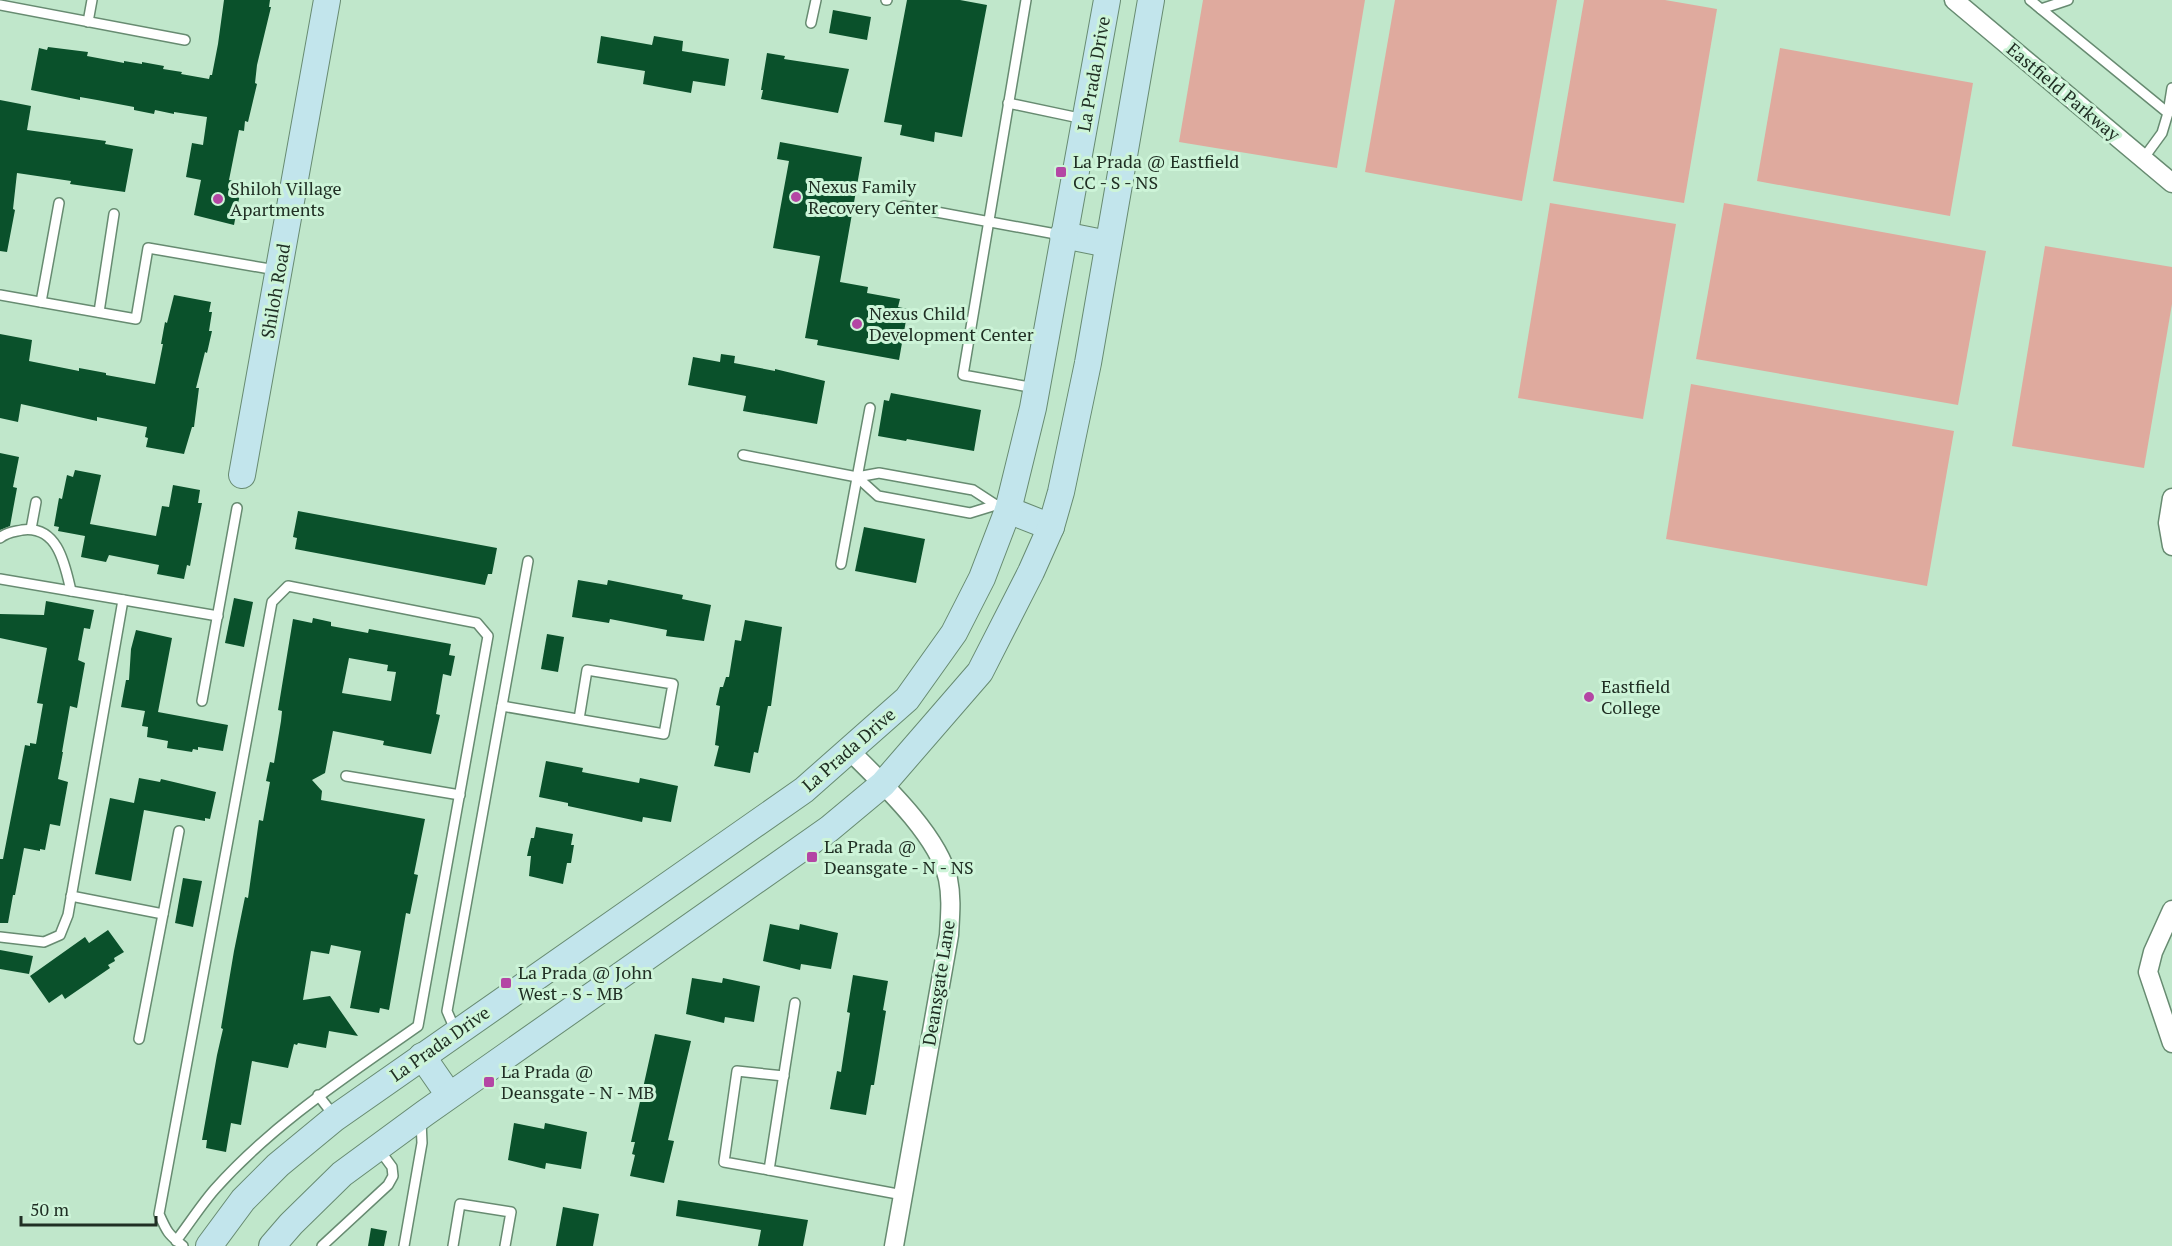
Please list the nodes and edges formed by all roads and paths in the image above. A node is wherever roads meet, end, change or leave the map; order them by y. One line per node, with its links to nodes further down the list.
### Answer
1 (92, 0): 12 (lane)
2 (327, 0): 27 (main road, Shiloh Road)
3 (816, 0): 13 (lane)
4 (1026, 0): 16 (lane)
5 (1107, 0): 18 (main road, La Prada Drive)
6 (1151, 0): 26 (main road)
7 (1954, 0): 19 (street, Eastfield Parkway)
8 (2030, 0): 11 (lane)
9 (2068, 0): 11 (lane)
10 (0, 5): 12 (lane)
11 (2041, 9): 17 (lane)
12 (88, 22): 14 (lane)
13 (811, 23)
14 (185, 40)
15 (2172, 88): 17 (lane)
16 (1008, 103): 18 (lane); 24 (lane)
17 (2168, 113): 19 (lane)
18 (1086, 119): 25 (main road, La Prada Drive)
19 (2143, 159): 20 (street, Eastfield Parkway)
20 (2172, 183)
21 (59, 203): 29 (lane)
22 (904, 206): 24 (lane)
23 (114, 214): 30 (lane)
24 (988, 222): 25 (lane); 31 (lane)
25 (1063, 235): 26 (main road); 31 (main road, La Prada Drive)
26 (1108, 244): 40 (main road)
27 (279, 270): 30 (lane); 34 (main road, Shiloh Road)
28 (0, 296): 29 (lane)
29 (41, 302): 30 (lane)
30 (99, 312)
31 (1036, 388): 38 (main road, La Prada Drive)
32 (870, 408): 35 (lane)
33 (743, 455): 35 (lane)
34 (242, 475)
35 (857, 477): 38 (lane); 38 (lane); 45 (lane)
36 (2172, 498): 43 (street)
37 (36, 502): 41 (lane)
38 (1002, 507): 40 (main road); 53 (main road, La Prada Drive)
39 (237, 508): 49 (lane)
40 (1051, 527): 55 (main road)
41 (31, 529): 42 (lane); 47 (lane)
42 (0, 538)
43 (2172, 546)
44 (528, 561): 51 (lane)
45 (841, 564)
46 (0, 579): 47 (lane)
47 (71, 591): 48 (lane)
48 (123, 600): 49 (lane); 58 (lane)
49 (218, 616): 50 (lane)
50 (202, 700)
51 (502, 706): 52 (lane); 63 (lane)
52 (579, 720): 52 (lane)
53 (850, 751): 55 (street, Deansgate Lane); 63 (main road, La Prada Drive)
54 (346, 776): 56 (lane)
55 (883, 784): 69 (main road); 74 (street, Deansgate Lane)
56 (460, 795): 68 (lane); 75 (lane)
57 (179, 831): 60 (lane)
58 (71, 897): 60 (lane); 61 (lane)
59 (2172, 910): 65 (street)
60 (163, 914): 64 (lane)
61 (0, 937)
62 (795, 1003): 67 (lane)
63 (456, 1032): 66 (main road, La Prada Drive)
64 (140, 1039)
65 (2172, 1043)
66 (422, 1056): 69 (main road); 71 (main road, La Prada Drive)
67 (784, 1076): 73 (lane); 73 (lane)
68 (318, 1095): 71 (lane); 75 (lane)
69 (449, 1095): 70 (main road)
70 (420, 1116): 72 (main road); 79 (lane)
71 (335, 1118): 76 (main road, La Prada Drive)
72 (378, 1147): 77 (main road); 78 (lane)
73 (769, 1170): 74 (lane)
74 (903, 1195): 82 (street, Deansgate Lane)
75 (180, 1243)
76 (209, 1246)
77 (272, 1246)
78 (322, 1246)
79 (404, 1246)
80 (453, 1246): 81 (lane)
81 (504, 1246)
82 (894, 1246)

